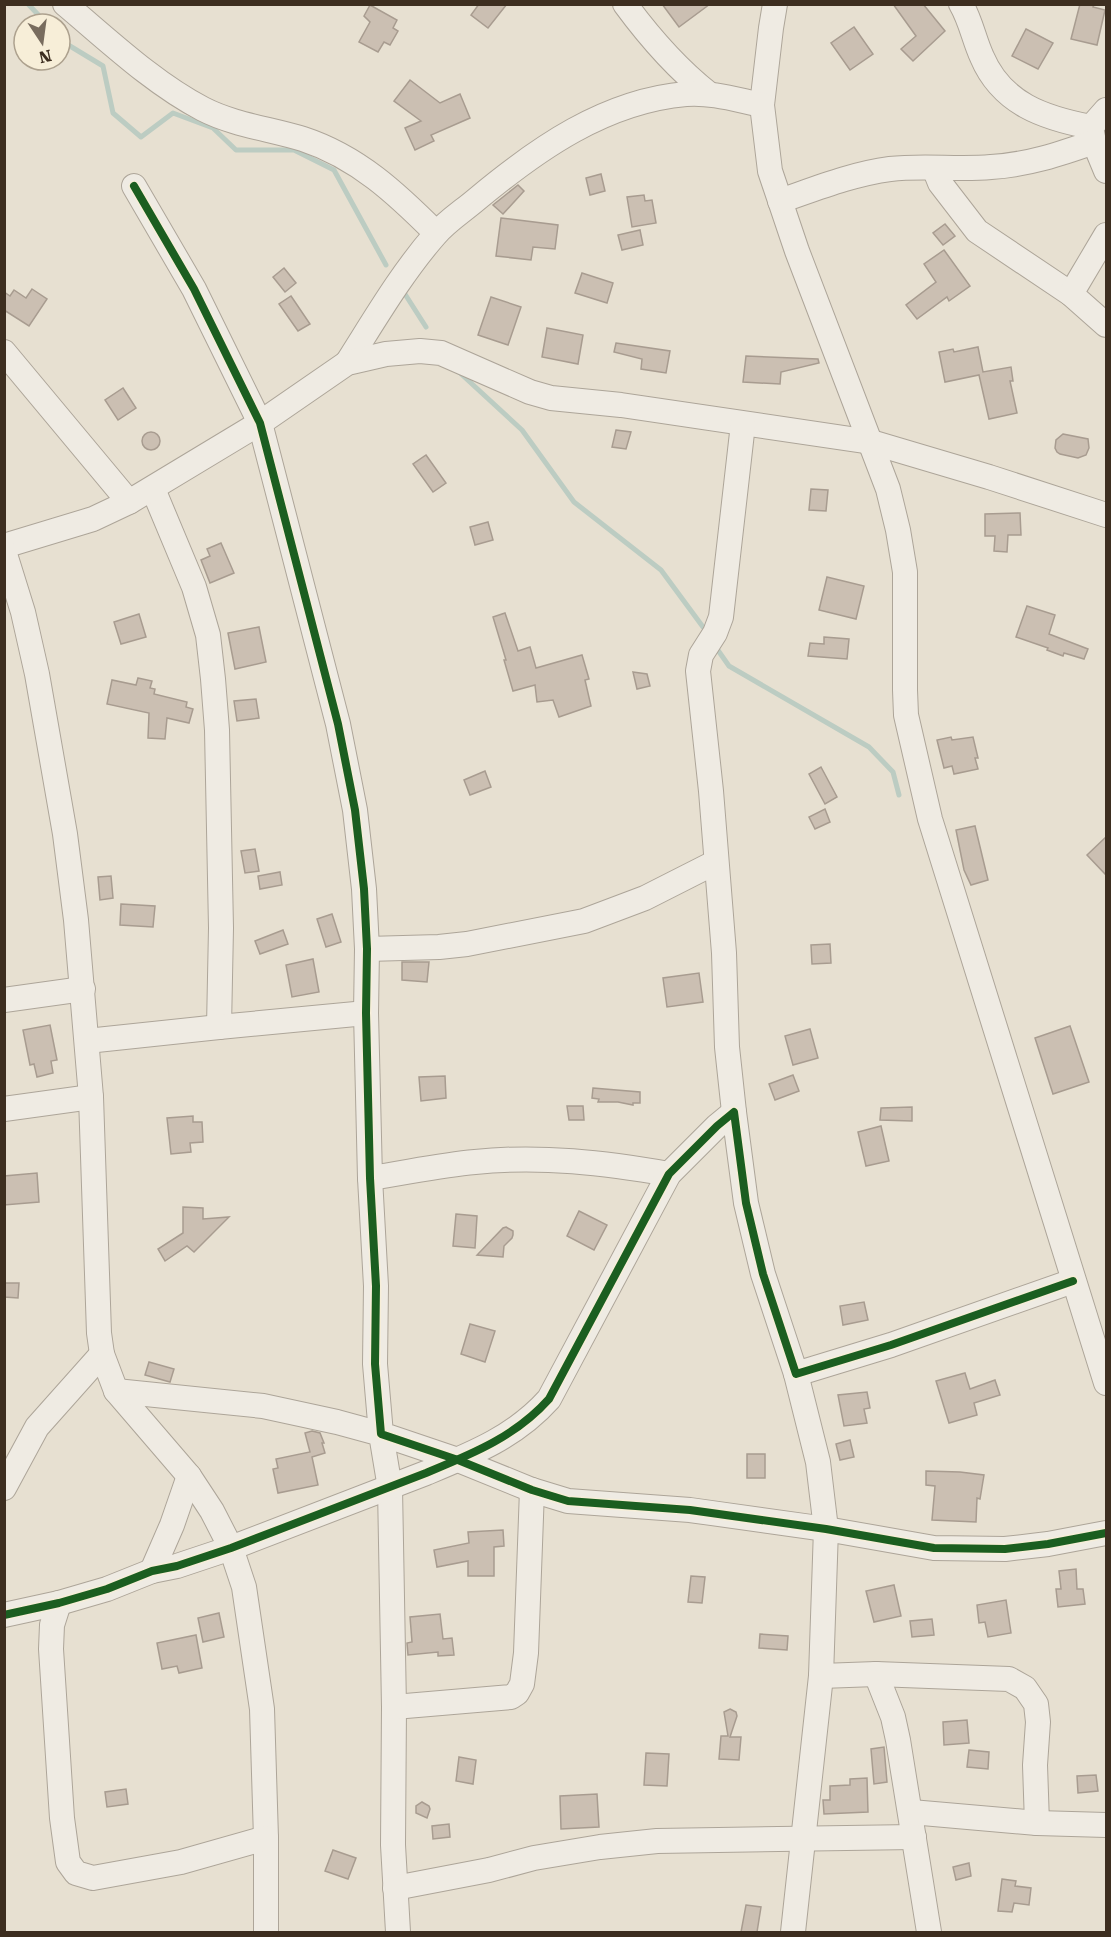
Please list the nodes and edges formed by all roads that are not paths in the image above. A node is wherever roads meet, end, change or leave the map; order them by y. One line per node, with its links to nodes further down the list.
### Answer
1 (65, 4): 12 (street)
2 (625, 4): 5 (street)
3 (776, 4): 6 (street)
4 (961, 4): 7 (street)
5 (709, 94): 6 (street); 12 (street)
6 (762, 105): 11 (street)
7 (1097, 126): 8 (street); 9 (street)
8 (934, 168): 11 (street); 14 (street)
9 (1107, 171)
10 (135, 186): 18 (street)
11 (780, 201): 20 (street)
12 (436, 233): 17 (street)
13 (1107, 235): 14 (street)
14 (1071, 294): 15 (street)
15 (1107, 325)
16 (4, 351): 22 (street)
17 (347, 363): 18 (street); 19 (street)
18 (260, 423): 21 (street); 27 (street)
19 (743, 424): 20 (street); 26 (street)
20 (871, 442): 23 (street); 38 (street)
21 (153, 489): 22 (street); 31 (street)
22 (129, 502): 24 (street)
23 (1107, 515)
24 (4, 546)
25 (4, 551): 28 (street)
26 (716, 862): 27 (street); 35 (street)
27 (367, 949): 30 (street)
28 (82, 989): 29 (street); 32 (street)
29 (4, 1000)
30 (366, 1014): 31 (street); 37 (street)
31 (219, 1026): 32 (street)
32 (87, 1041): 33 (street)
33 (91, 1097): 34 (street); 39 (street)
34 (4, 1109)
35 (734, 1112): 36 (street); 40 (street)
36 (669, 1174): 37 (street); 44 (street)
37 (370, 1178): 43 (street)
38 (1073, 1281): 40 (street); 41 (street)
39 (102, 1354): 42 (street); 46 (street)
40 (796, 1374): 49 (street)
41 (1107, 1383)
42 (116, 1391): 43 (street); 45 (street)
43 (381, 1434): 44 (street); 47 (street)
44 (458, 1460): 47 (street); 48 (street)
45 (189, 1476): 51 (street); 52 (street)
46 (4, 1488)
47 (390, 1488): 51 (street); 57 (street)
48 (532, 1490): 49 (street); 57 (street)
49 (826, 1529): 50 (street); 56 (street)
50 (1107, 1533)
51 (231, 1548): 52 (street); 62 (street)
52 (152, 1571): 53 (street)
53 (59, 1603): 54 (street); 62 (street)
54 (4, 1615)
55 (876, 1674): 56 (street); 58 (street); 59 (street)
56 (821, 1676): 63 (street)
57 (394, 1707): 64 (street)
58 (911, 1812): 59 (street); 61 (street)
59 (1036, 1823): 60 (street)
60 (1107, 1826)
61 (915, 1837): 63 (street); 68 (street)
62 (266, 1838): 65 (street)
63 (804, 1840): 64 (street); 67 (street)
64 (395, 1888): 66 (street)
65 (266, 1932)
66 (398, 1932)
67 (794, 1932)
68 (929, 1932)

